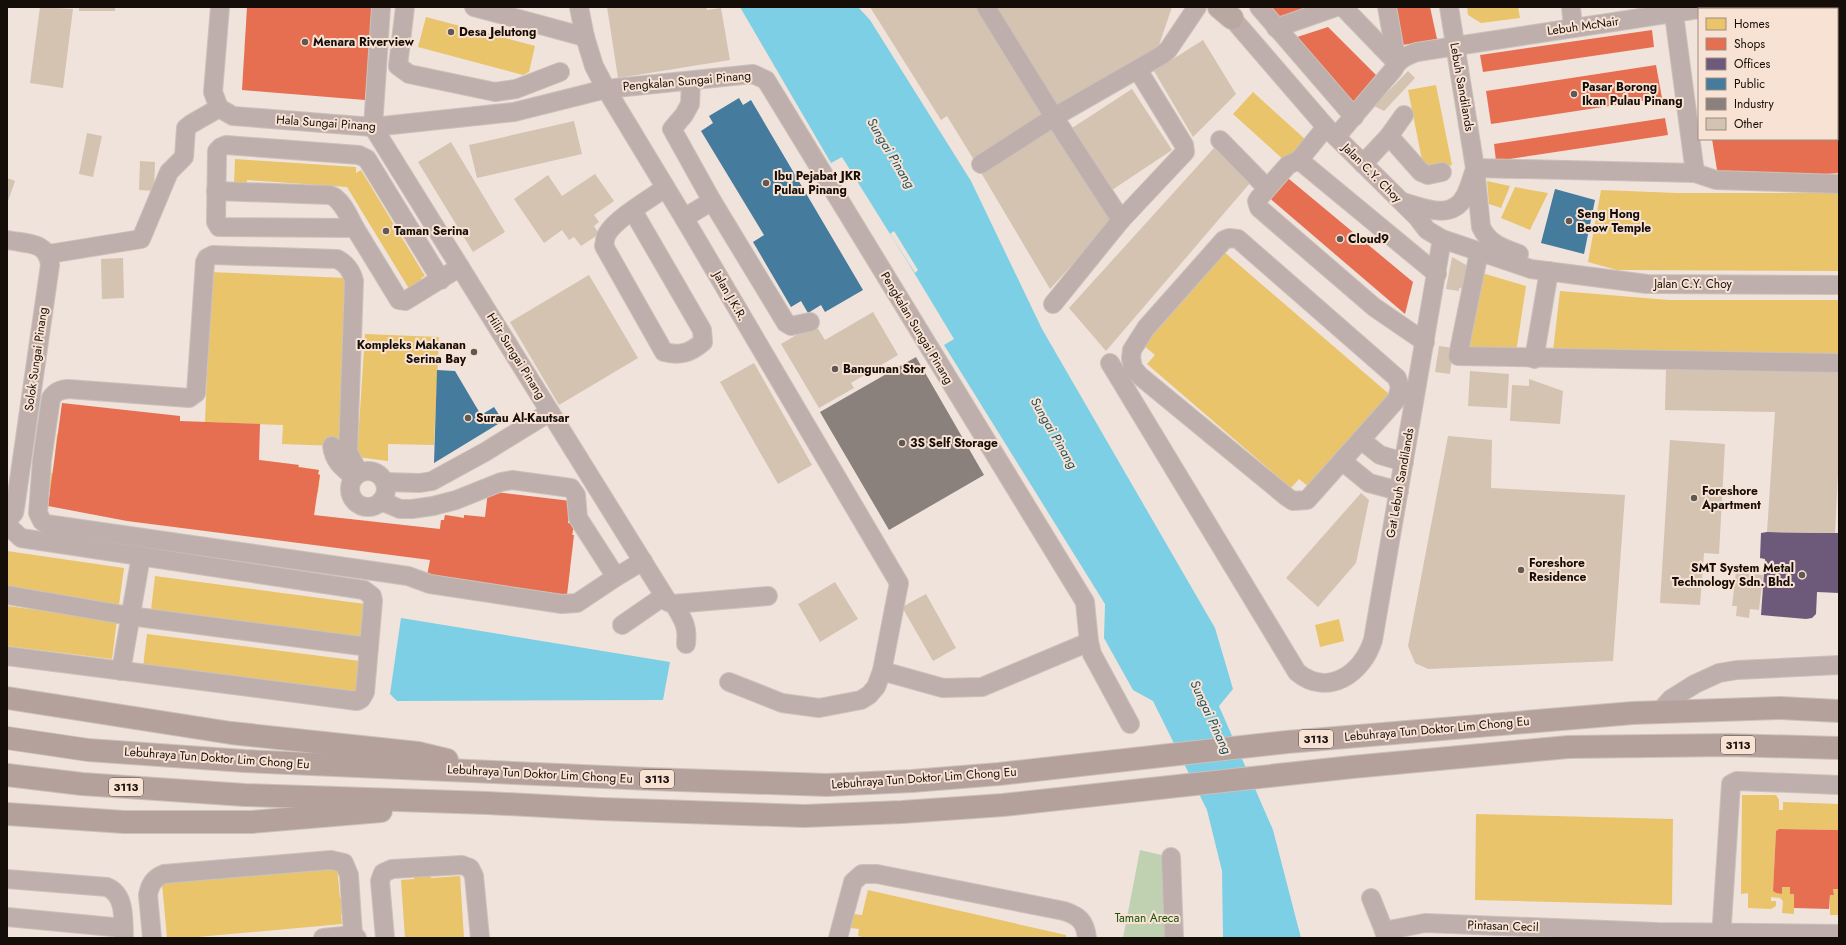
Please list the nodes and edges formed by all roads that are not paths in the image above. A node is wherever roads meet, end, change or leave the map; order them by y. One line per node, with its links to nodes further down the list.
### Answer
1 (220, 7): 29 (street)
2 (381, 7): 33 (street)
3 (405, 7): 26 (street)
4 (474, 7): 19 (street)
5 (986, 7): 31 (street)
6 (1197, 7): 25 (street)
7 (1259, 7): 20 (street)
8 (1336, 7): 20 (street)
9 (1343, 7): 24 (street)
10 (1387, 7): 24 (street)
11 (1449, 7): 23 (street, Lebuh Sandilands)
12 (1570, 7): 21 (street)
13 (1712, 7): 15 (street, Lebuh McNair)
14 (1698, 8): 16 (street, Lebuh McNair)
15 (1699, 8)
16 (1673, 10): 21 (street, Lebuh McNair); 42 (street)
17 (1226, 11): 34 (street, Jalan C.Y. Choy)
18 (580, 12): 19 (street); 22 (street, Jalan J.K.R.)
19 (547, 26): 22 (street)
20 (1276, 28): 32 (street)
21 (1573, 28): 23 (street, Lebuh McNair)
22 (585, 37): 28 (street, Jalan J.K.R.)
23 (1454, 45): 24 (street, Lebuh McNair); 40 (street, Lebuh Sandilands)
24 (1397, 63): 32 (street)
25 (1138, 70): 31 (street); 51 (street)
26 (560, 72)
27 (691, 81): 28 (street, Pengkalan Sungai Pinang); 47 (street); 90 (street, Pengkalan Sungai Pinang)
28 (606, 89): 33 (street, Hala Sungai Pinang); 44 (street, Jalan J.K.R.)
29 (220, 108): 33 (street, Hala Sungai Pinang); 57 (street)
30 (1404, 115): 35 (street)
31 (1054, 117): 38 (street); 51 (street)
32 (1354, 117): 34 (street)
33 (373, 127): 58 (street, Hilir Sungai Pinang)
34 (1331, 132): 37 (street); 39 (street, Jalan C.Y. Choy)
35 (1389, 136): 39 (street); 41 (street)
36 (1220, 140): 45 (street)
37 (1299, 160): 45 (street); 60 (street)
38 (981, 164)
39 (1364, 164): 48 (street, Jalan C.Y. Choy)
40 (1475, 168): 42 (street); 48 (street, Lebuh Sandilands); 55 (street, Lebuh Sandilands)
41 (1442, 172)
42 (1695, 173): 43 (street)
43 (1839, 184)
44 (665, 188): 49 (street); 50 (street, Jalan J.K.R.)
45 (1267, 188): 65 (street)
46 (216, 191): 52 (street); 52 (street); 61 (street)
47 (712, 201): 50 (street); 64 (street)
48 (1401, 201): 53 (street, Jalan C.Y. Choy)
49 (633, 211): 49 (street)
50 (684, 218): 95 (street, Jalan J.K.R.)
51 (1121, 220): 63 (street)
52 (355, 228): 61 (street)
53 (1442, 239): 56 (street, Jalan C.Y. Choy); 60 (street, Gat Lebuh Sandilands)
54 (7, 240): 57 (street)
55 (1506, 250): 59 (street, Jalan C.Y. Choy)
56 (1479, 252): 59 (street, Jalan C.Y. Choy); 66 (street)
57 (49, 254): 72 (street, Solok Sungai Pinang)
58 (460, 267): 61 (street); 69 (street, Hilir Sungai Pinang)
59 (1549, 272): 62 (street, Jalan C.Y. Choy); 66 (street)
60 (1437, 274): 65 (street, Gat Lebuh Sandilands)
61 (441, 280)
62 (1839, 285)
63 (1053, 304)
64 (810, 322)
65 (1425, 342): 75 (street, Gat Lebuh Sandilands)
66 (1534, 359): 68 (street)
67 (1110, 363): 78 (street, Gat Lebuh Sandilands)
68 (1839, 363)
69 (550, 412): 77 (street); 83 (street, Hilir Sungai Pinang)
70 (1361, 440): 74 (street); 74 (street); 75 (street)
71 (332, 446): 76 (street)
72 (22, 458): 73 (street); 80 (street, Solok Sungai Pinang)
73 (42, 460): 76 (street); 84 (street)
74 (1342, 461): 78 (street)
75 (1404, 462): 78 (street, Gat Lebuh Sandilands)
76 (357, 475): 77 (street); 79 (street)
77 (385, 482): 79 (street)
78 (1399, 491)
79 (381, 501): 84 (street)
80 (11, 514)
81 (7, 525): 82 (street)
82 (141, 556): 88 (street); 92 (street)
83 (643, 561): 84 (street); 87 (street, Hilir Sungai Pinang)
84 (616, 578)
85 (7, 595): 88 (street)
86 (768, 596): 87 (street)
87 (669, 600): 89 (street); 91 (street, Hilir Sungai Pinang)
88 (130, 616): 92 (street); 96 (street)
89 (622, 625)
90 (1089, 642): 95 (street); 101 (street, Pengkalan Sungai Pinang)
91 (686, 644)
92 (369, 647): 96 (street)
93 (7, 656): 96 (street)
94 (1839, 665): 100 (street)
95 (882, 670): 97 (street)
96 (121, 671)
97 (729, 682)
98 (7, 698): 104 (highway)
99 (1839, 711): 100 (highway, Lebuhraya Tun Doktor Lim Chong Eu / 3113)
100 (1659, 712): 104 (highway, Lebuhraya Tun Doktor Lim Chong Eu / 3113)
101 (1130, 724)
102 (7, 738): 104 (highway, Lebuhraya Tun Doktor Lim Chong Eu / 3113)
103 (1839, 748): 107 (highway, 3113)
104 (487, 771)
105 (7, 775): 107 (highway, 3113)
106 (1839, 785): 117 (street)
107 (487, 803): 108 (highway)
108 (7, 814)
109 (1171, 857): 126 (street)
110 (7, 879): 113 (street)
111 (1371, 898): 115 (street)
112 (7, 917): 113 (street)
113 (124, 933)
114 (1839, 934): 119 (street, Pintasan Cecil)
115 (1385, 935): 116 (street, Pintasan Cecil)
116 (1657, 935): 117 (street, Pintasan Cecil)
117 (1721, 935): 119 (street, Pintasan Cecil)
118 (355, 936): 120 (street); 121 (street)
119 (1783, 936)
120 (152, 938)
121 (323, 938)
122 (385, 938): 123 (street)
123 (480, 938)
124 (838, 938): 125 (street)
125 (1087, 938)
126 (1174, 938)

